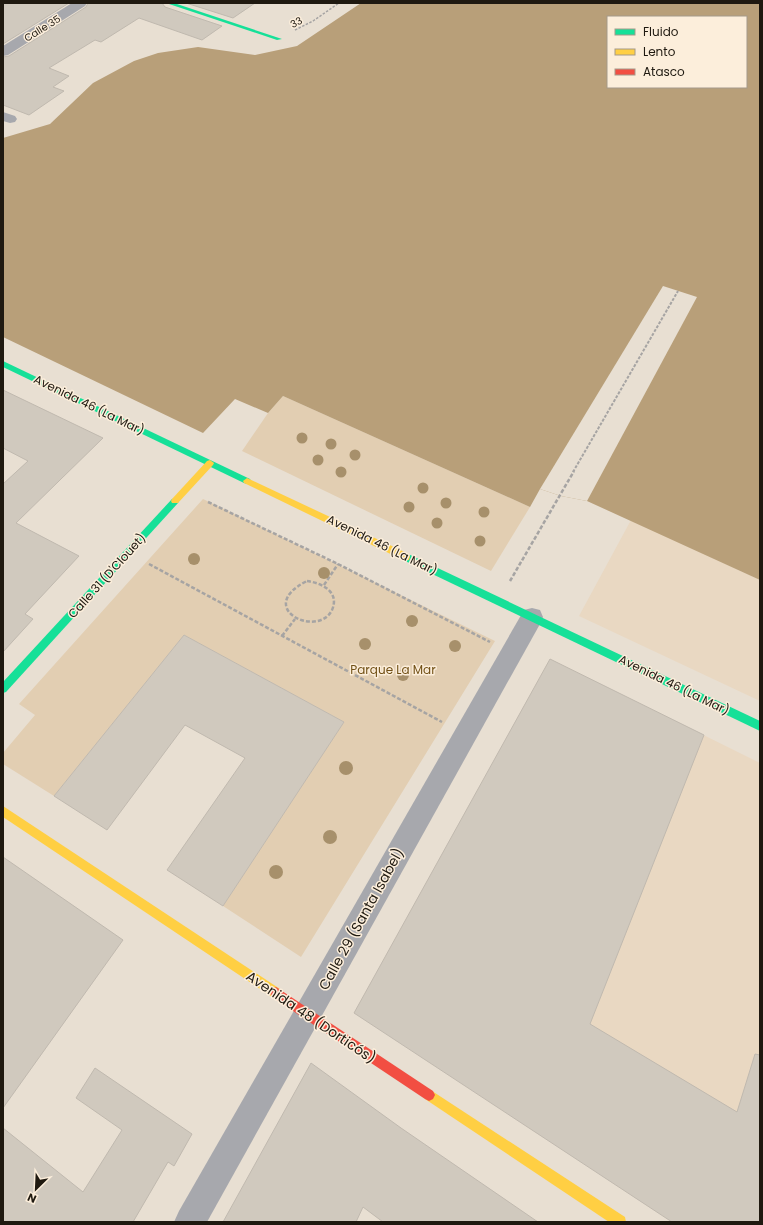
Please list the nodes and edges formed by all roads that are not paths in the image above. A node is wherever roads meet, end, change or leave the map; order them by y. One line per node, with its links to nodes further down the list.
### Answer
1 (82, 3): 4 (street, Calle 35)
2 (169, 3): 3 (street)
3 (279, 39)
4 (3, 52)
5 (3, 364): 6 (street, Avenida 46 (La Mar))
6 (210, 463): 7 (street, Avenida 46 (La Mar)); 8 (street, Calle 31 (D'Clouet))
7 (532, 617): 9 (street, Avenida 46 (La Mar)); 11 (street, Calle 29 (Santa Isabel))
8 (3, 689)
9 (760, 726)
10 (3, 811): 11 (street, Avenida 48 (Dorticós))
11 (308, 1014): 12 (street, Calle 29 (Santa Isabel)); 13 (street, Avenida 48 (Dorticós))
12 (190, 1222)
13 (620, 1222)

